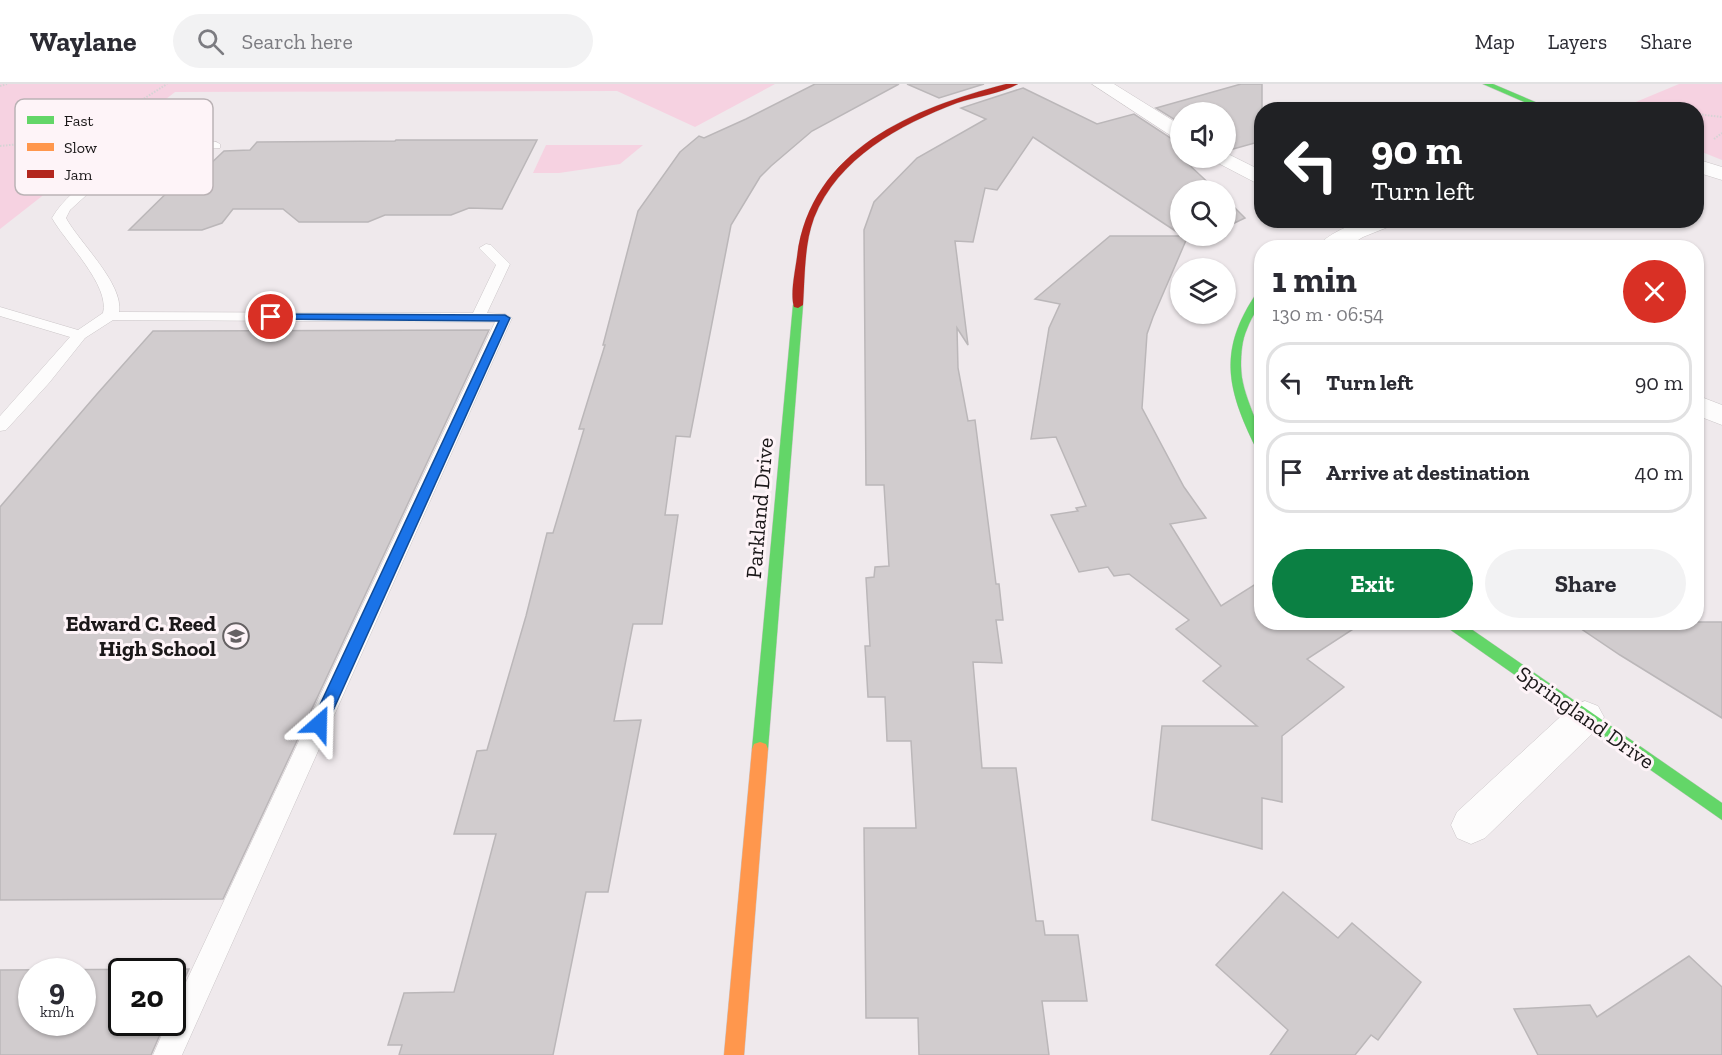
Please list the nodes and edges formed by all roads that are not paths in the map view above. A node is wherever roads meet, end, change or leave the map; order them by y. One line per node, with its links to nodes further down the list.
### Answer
1 (1014, 84): 33 (street, Parkland Drive)
2 (1101, 84): 5 (street)
3 (1486, 84): 4 (street)
4 (1531, 102)
5 (1170, 127)
6 (213, 146): 7 (lane)
7 (216, 146)
8 (1236, 165): 11 (street)
9 (1704, 168): 10 (street)
10 (1722, 174)
11 (1254, 175)
12 (79, 195): 21 (lane)
13 (1348, 228): 15 (street)
14 (1365, 228): 15 (street)
15 (1355, 232): 16 (street); 17 (street)
16 (1342, 240)
17 (1372, 240)
18 (486, 248): 22 (lane)
19 (1254, 306): 27 (street)
20 (0, 311): 23 (lane)
21 (110, 316): 22 (lane); 23 (lane)
22 (478, 318): 32 (lane)
23 (80, 335): 26 (lane)
24 (1704, 408): 25 (street)
25 (1722, 416)
26 (0, 426)
27 (1254, 435)
28 (1461, 630): 29 (street, Springland Drive)
29 (1585, 717): 30 (street, Springland Drive); 31 (street)
30 (1722, 812)
31 (1471, 825)
32 (167, 1055)
33 (734, 1055)

